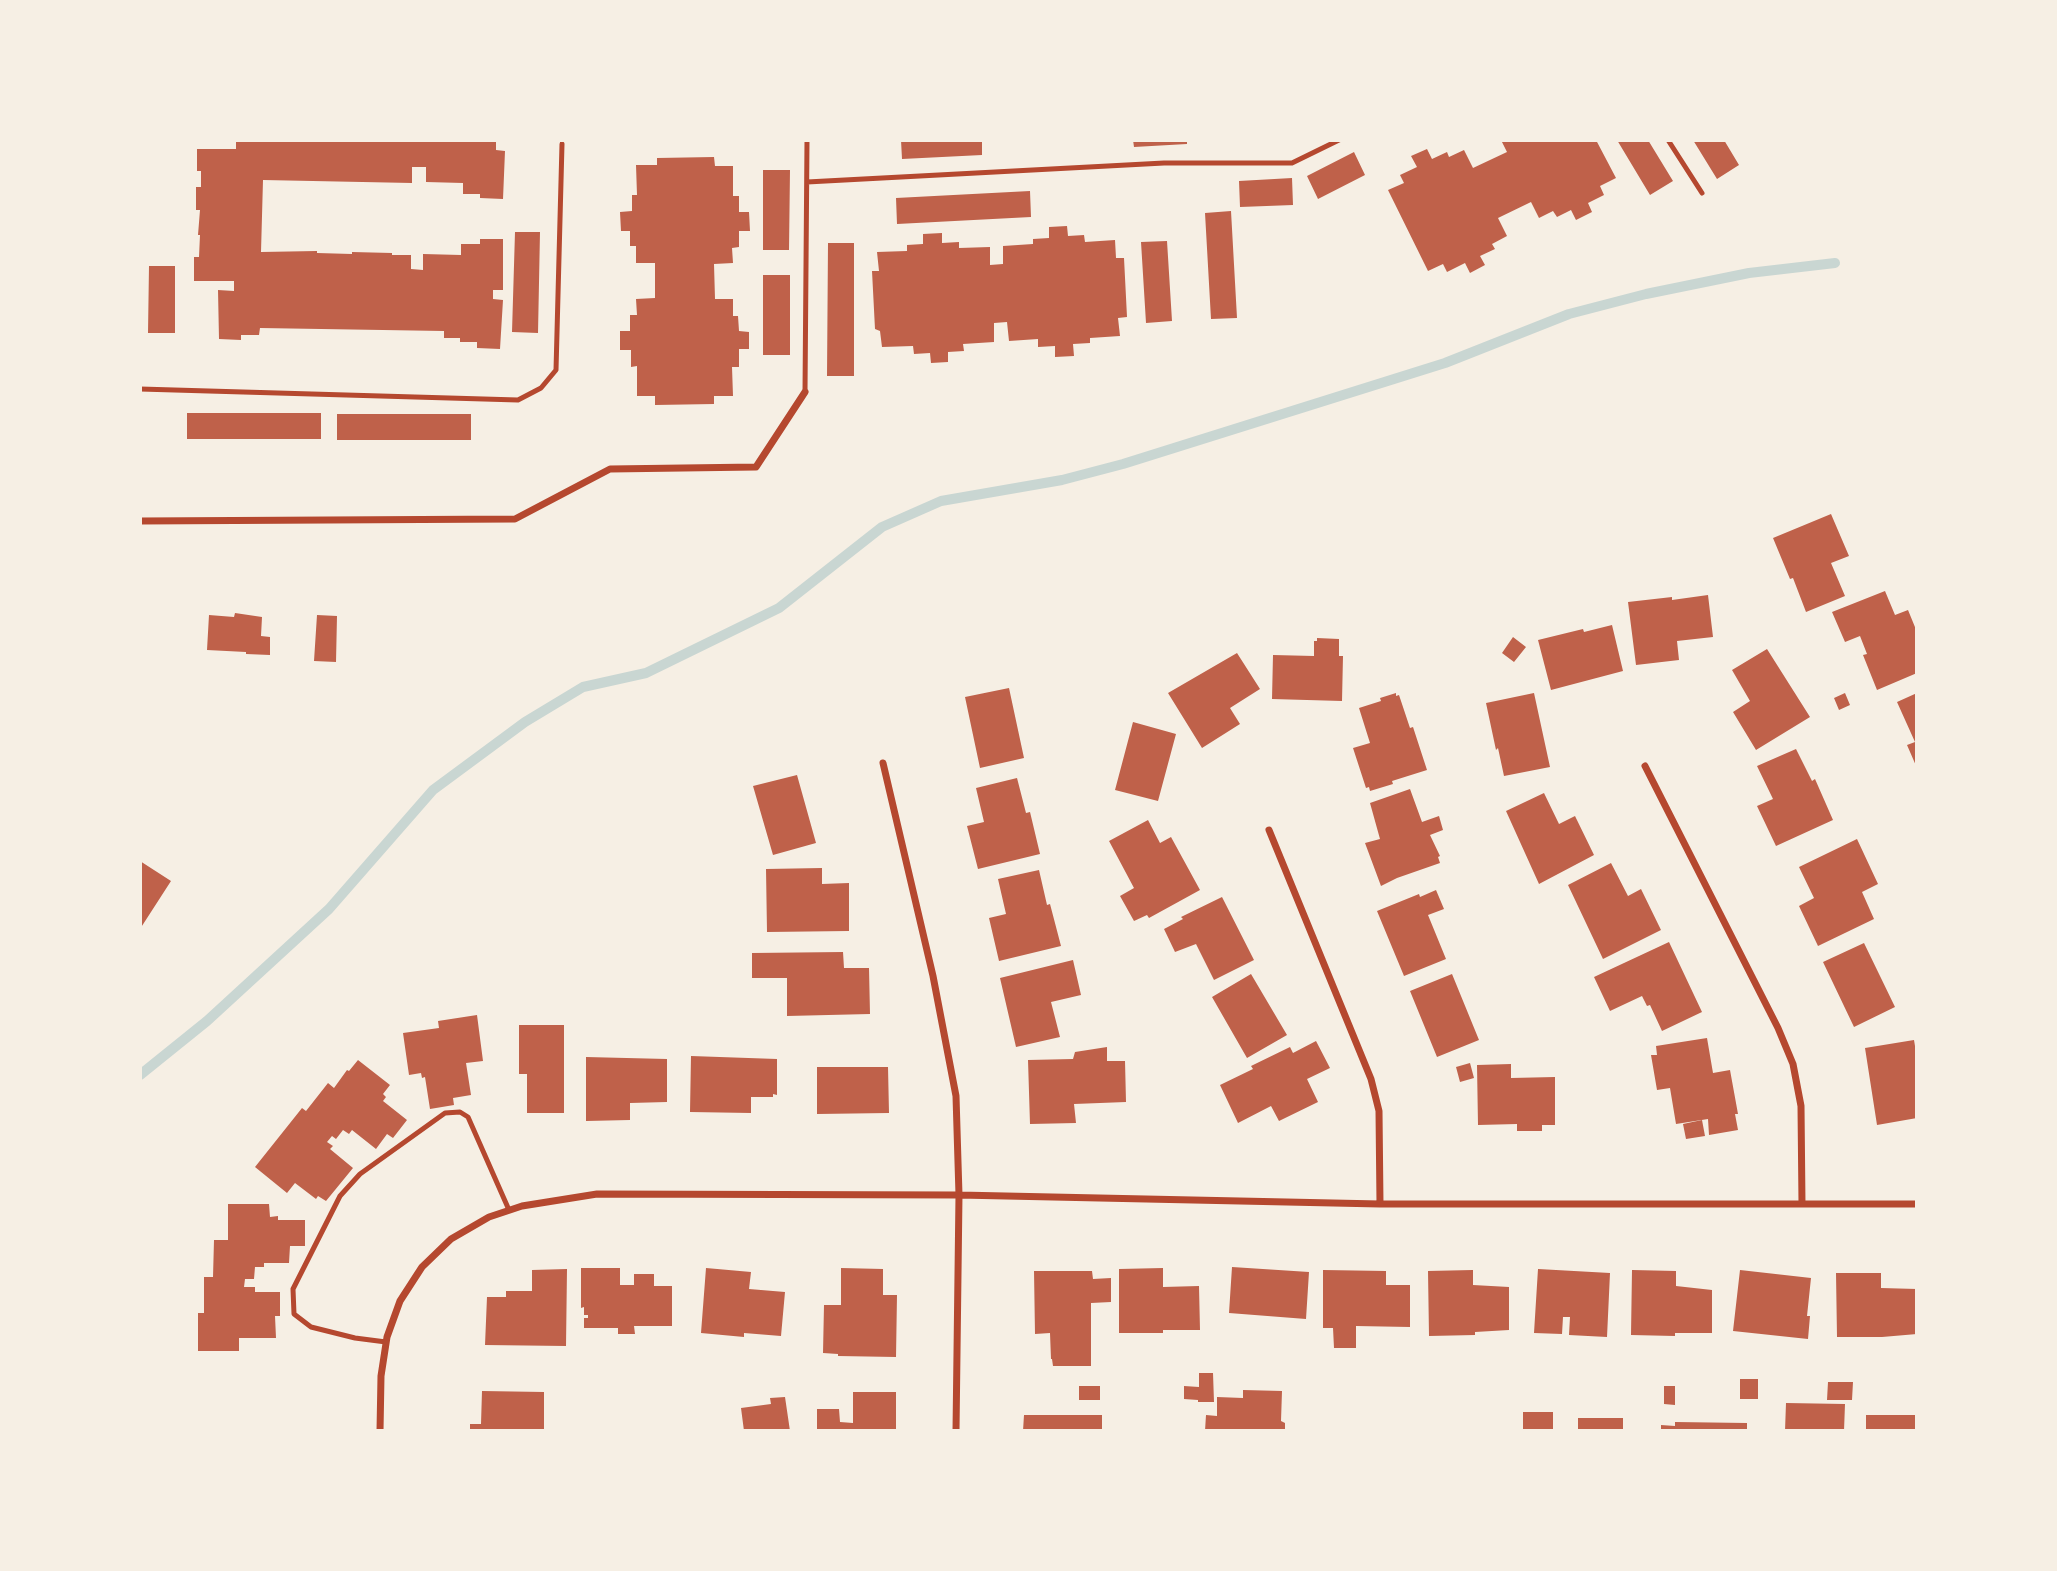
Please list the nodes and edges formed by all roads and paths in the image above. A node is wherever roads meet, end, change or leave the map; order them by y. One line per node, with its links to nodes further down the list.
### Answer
1 (807, 140): 5 (lane)
2 (1339, 140): 5 (lane)
3 (1668, 140): 6 (lane)
4 (562, 144): 7 (lane)
5 (807, 182): 8 (lane)
6 (1702, 193)
7 (140, 389)
8 (805, 392): 9 (street)
9 (140, 521)
10 (883, 763): 13 (street)
11 (1646, 766): 15 (street)
12 (1269, 830): 14 (street)
13 (959, 1195): 14 (street); 17 (street); 20 (street)
14 (1380, 1204): 15 (street)
15 (1802, 1204): 16 (street)
16 (1917, 1204)
17 (509, 1210): 18 (street); 18 (lane)
18 (386, 1342): 19 (street)
19 (380, 1431)
20 (956, 1431)

